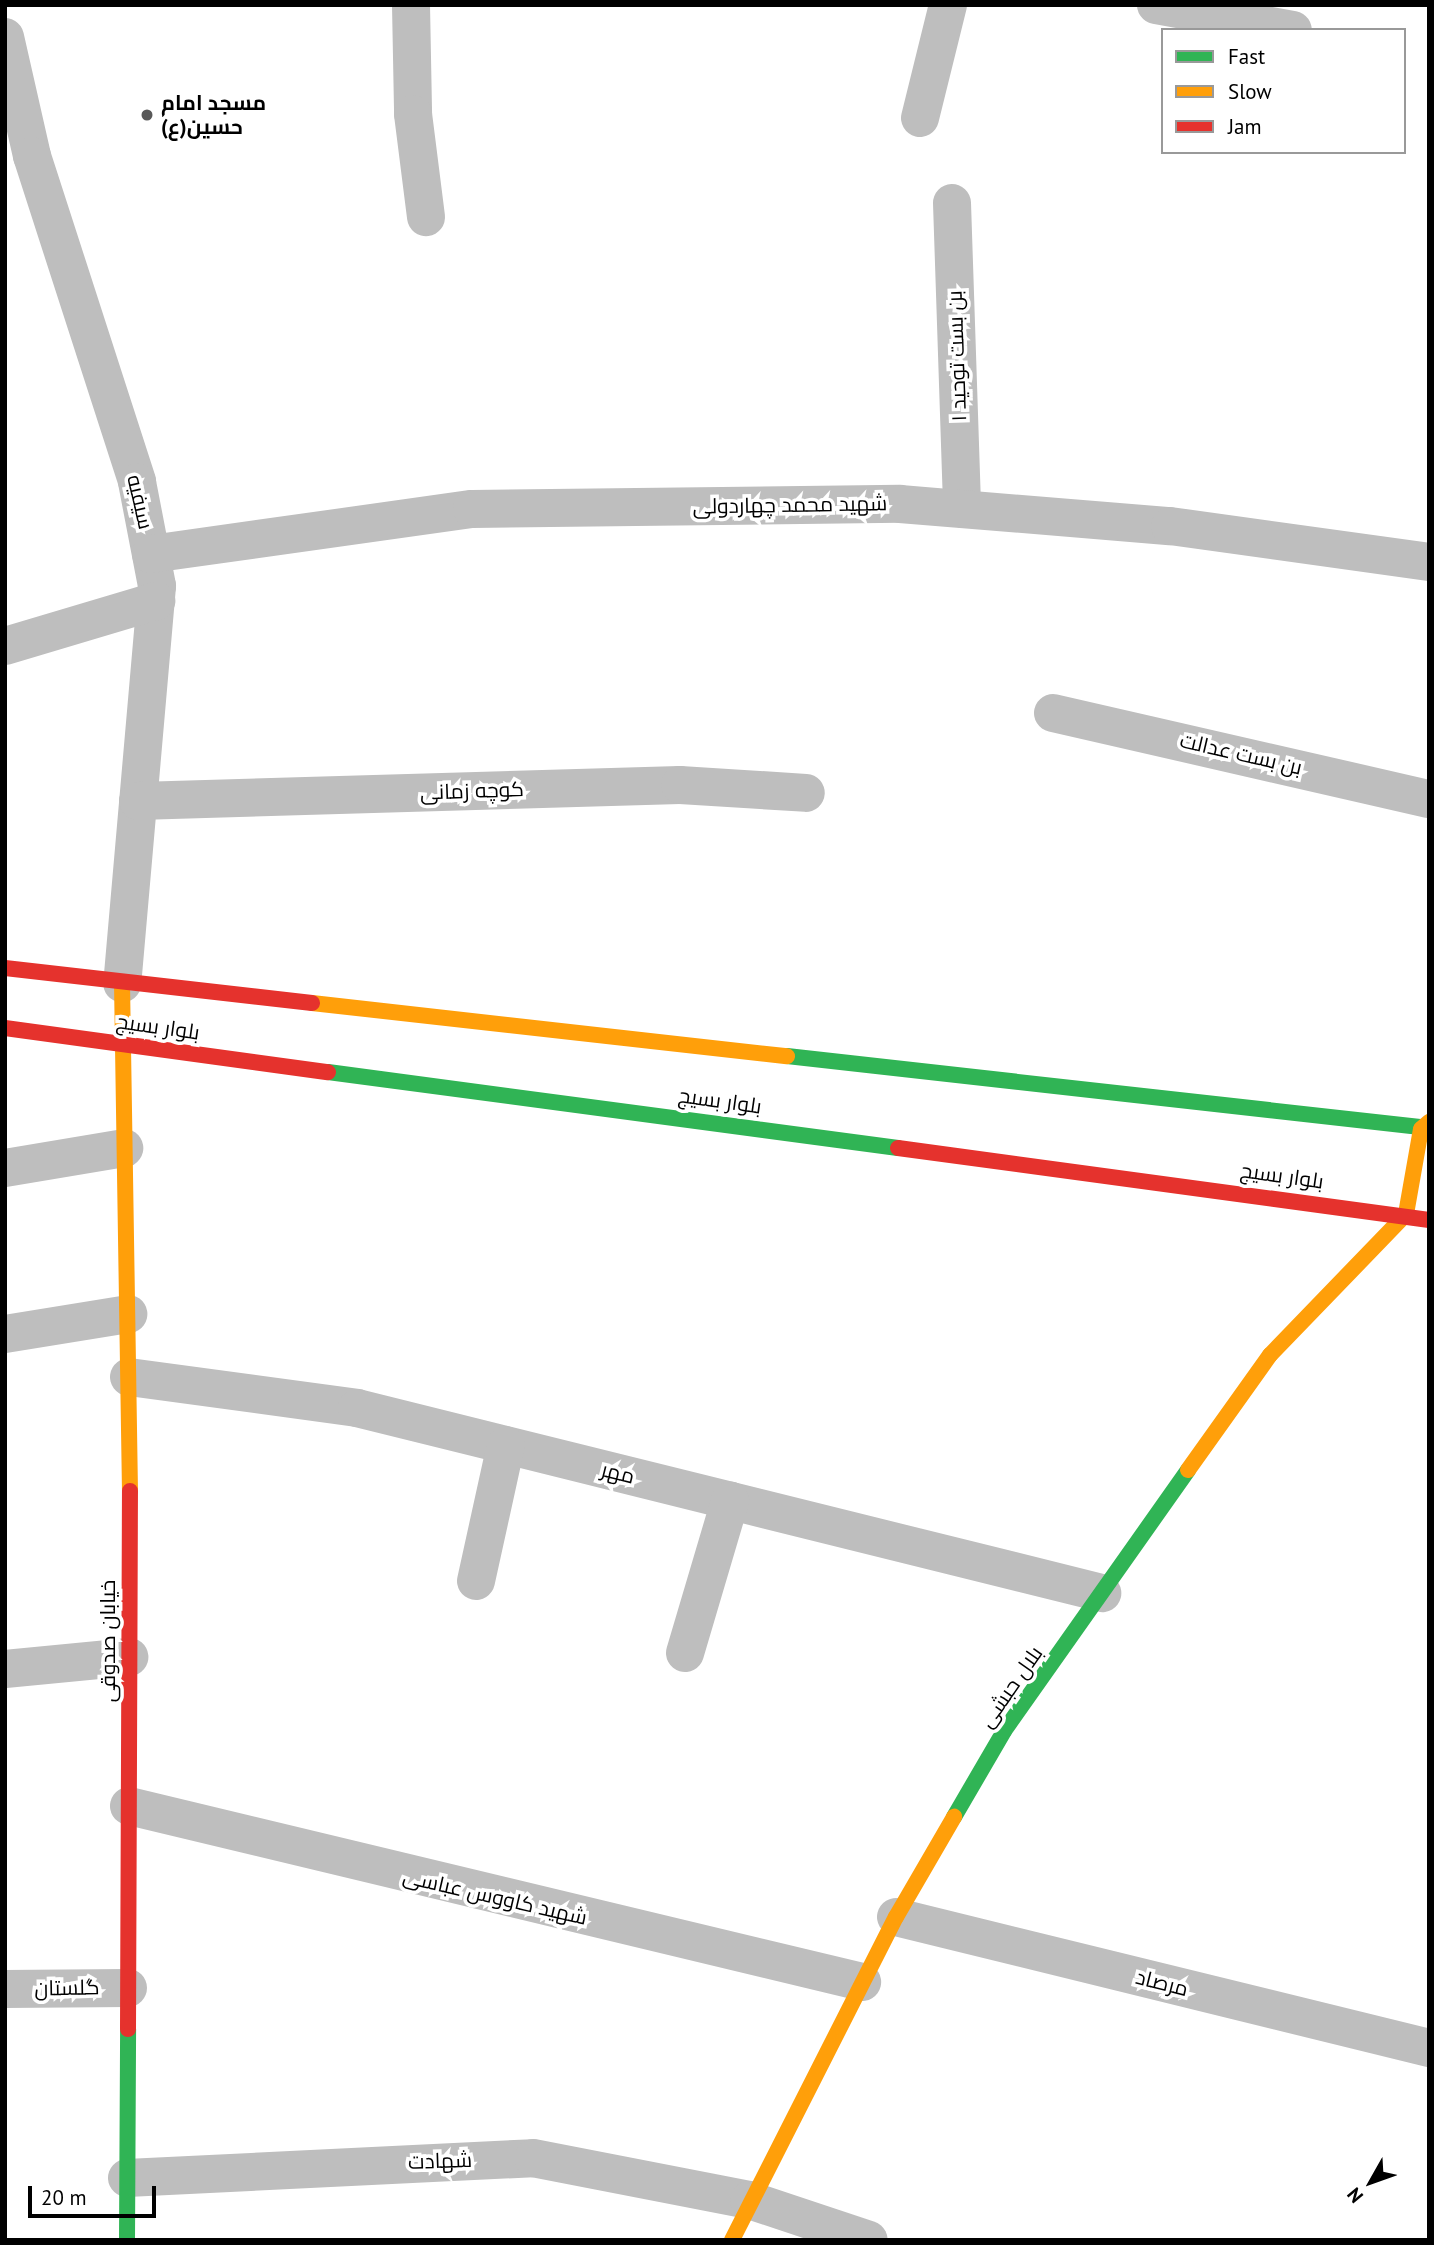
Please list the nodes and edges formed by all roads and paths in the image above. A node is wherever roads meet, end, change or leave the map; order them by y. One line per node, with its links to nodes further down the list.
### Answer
1 (411, 5): 8 (street)
2 (948, 5): 6 (street)
3 (1156, 5): 4 (street)
4 (1282, 28)
5 (5, 37): 10 (street, سیفیه)
6 (920, 118)
7 (952, 203): 9 (street, بن بست توحید ۱)
8 (426, 218)
9 (962, 509): 10 (street, شهید محمد چهاردولی); 11 (street, شهید محمد چهاردولی)
10 (151, 554): 12 (street, سیفیه)
11 (1429, 562)
12 (156, 601): 13 (street); 17 (street, سیفیه)
13 (5, 646)
14 (1053, 713): 16 (street, بن بست عدالت)
15 (806, 793): 17 (street, کوچه زمانی)
16 (1429, 799)
17 (138, 801): 19 (street, سیفیه)
18 (5, 968): 19 (main road, بلوار بسیج)
19 (122, 983): 21 (main road, خیابان صدوقی); 22 (main road, بلوار بسیج)
20 (5, 1028): 21 (main road, بلوار بسیج)
21 (121, 1043): 23 (main road, خیابان صدوقی); 25 (main road, بلوار بسیج)
22 (1426, 1126): 25 (main road)
23 (124, 1148): 24 (street); 27 (main road, خیابان صدوقی)
24 (5, 1168)
25 (1406, 1214): 26 (main road, بلوار بسیج); 33 (main road, بلال حبشی)
26 (1429, 1220)
27 (128, 1314): 28 (street); 29 (main road, خیابان صدوقی)
28 (5, 1334)
29 (130, 1377): 30 (street, مهر); 35 (main road, خیابان صدوقی)
30 (506, 1445): 31 (street, مهر); 32 (street)
31 (730, 1501): 33 (street, مهر); 34 (street)
32 (476, 1581)
33 (1102, 1593): 38 (main road, بلال حبشی)
34 (685, 1653)
35 (129, 1657): 36 (street); 37 (main road, خیابان صدوقی)
36 (5, 1669)
37 (129, 1806): 39 (street, شهید کاووس عباسی); 40 (main road, خیابان صدوقی)
38 (896, 1917): 39 (main road, بلال حبشی); 42 (street, مرصاد)
39 (862, 1982): 44 (main road, بلال حبشی)
40 (128, 1987): 41 (street, گلستان); 43 (main road, خیابان صدوقی)
41 (5, 1989)
42 (1429, 2048)
43 (127, 2178): 44 (street, شهادت); 45 (main road, خیابان صدوقی)
44 (749, 2200): 46 (main road, بلال حبشی); 47 (street, شهادت)
45 (127, 2240)
46 (732, 2240)
47 (869, 2240)

